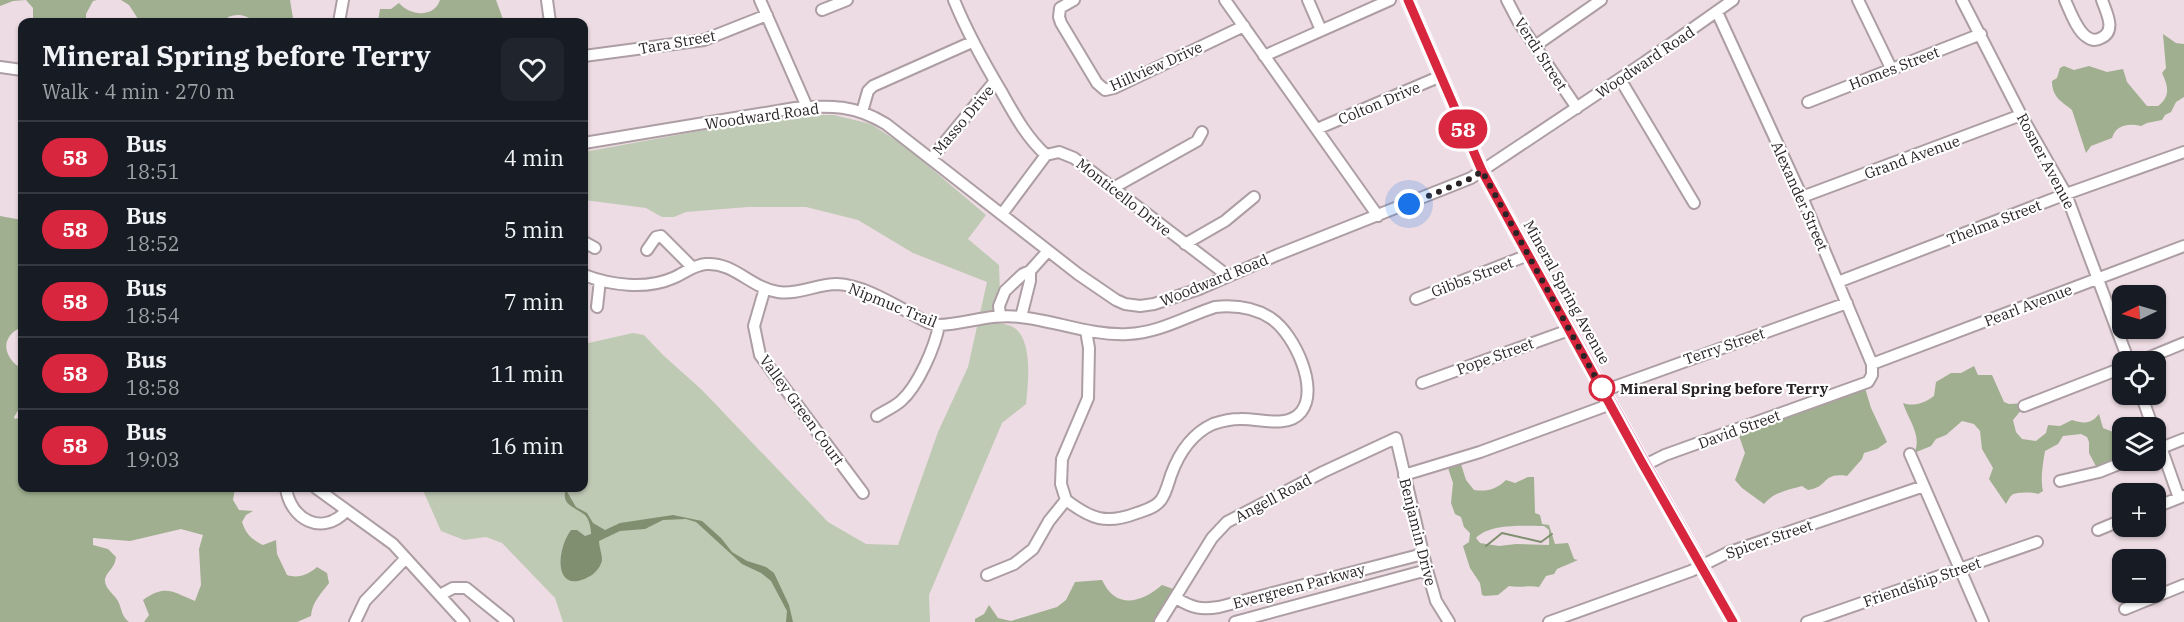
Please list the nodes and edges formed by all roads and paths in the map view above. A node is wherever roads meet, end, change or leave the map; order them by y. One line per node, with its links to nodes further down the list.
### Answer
1 (343, 0): 21 (street)
2 (547, 0): 22 (street)
3 (760, 0): 20 (street)
4 (847, 0): 18 (street)
5 (954, 0): 26 (street)
6 (1074, 0): 23 (street, Hillview Drive)
7 (1225, 0): 23 (street)
8 (1308, 0): 24 (street)
9 (1390, 0): 24 (street)
10 (1408, 0): 33 (main road, Mineral Spring Avenue)
11 (1507, 0): 27 (street, Verdi Street)
12 (1601, 0): 27 (street)
13 (1733, 0): 19 (street, Woodward Road)
14 (1858, 0): 31 (street)
15 (1962, 0): 25 (street, Rosner Avenue)
16 (2065, 0): 17 (street)
17 (2102, 0)
18 (822, 10)
19 (1717, 12): 34 (street, Woodward Road); 51 (street, Alexander Street)
20 (767, 15): 28 (street, Tara Street); 37 (street)
21 (340, 18)
22 (549, 18)
23 (1244, 26): 29 (street)
24 (1321, 30): 29 (street)
25 (1981, 34): 31 (street, Homes Street); 40 (street, Rosner Avenue)
26 (972, 42): 35 (street); 39 (street)
27 (1535, 46): 38 (street, Verdi Street)
28 (588, 55)
29 (1264, 56): 41 (street)
30 (0, 67): 32 (street)
31 (1891, 68): 36 (street, Homes Street)
32 (18, 69)
33 (1441, 76): 41 (street, Colton Drive); 47 (main road, Mineral Spring Avenue)
34 (1620, 79): 38 (street, Woodward Road); 52 (street)
35 (995, 81): 45 (street); 46 (street, Masso Drive)
36 (1808, 102)
37 (807, 107): 39 (street, Woodward Road); 43 (street, Woodward Road)
38 (1577, 108): 47 (street, Woodward Road)
39 (862, 112): 46 (street, Woodward Road)
40 (2021, 115): 49 (street, Rosner Avenue); 51 (street, Grand Avenue)
41 (1317, 129): 54 (street)
42 (1202, 132): 48 (street)
43 (588, 142)
44 (2184, 152): 49 (street, Thelma Street)
45 (1046, 154): 48 (street, Monticello Drive); 53 (street)
46 (931, 159): 53 (street, Woodward Road)
47 (1483, 170): 54 (street, Woodward Road); 61 (main road, Mineral Spring Avenue)
48 (1113, 188): 56 (street, Monticello Drive)
49 (2066, 194): 66 (street, Rosner Avenue); 68 (street, Thelma Street)
50 (1254, 197): 56 (street)
51 (1802, 197): 68 (street, Alexander Street)
52 (1694, 202)
53 (1002, 214): 60 (street, Woodward Road)
54 (1378, 216): 65 (street, Woodward Road)
55 (588, 244): 58 (street)
56 (1185, 244): 65 (street, Monticello Drive)
57 (2184, 246): 66 (street, Pearl Avenue)
58 (595, 248)
59 (647, 250): 62 (street)
60 (1047, 251): 63 (street); 65 (street, Woodward Road)
61 (1528, 255): 70 (street, Gibbs Street); 76 (main road, Mineral Spring Avenue)
62 (692, 267): 67 (street, Nipmuc Trail); 69 (street, Nipmuc Trail)
63 (1030, 271): 73 (street); 74 (street)
64 (588, 276): 67 (street, Nipmuc Trail)
65 (1228, 276)
66 (2098, 279): 79 (street, Rosner Avenue); 81 (street, Pearl Avenue)
67 (600, 280): 72 (street)
68 (1838, 282): 71 (street, Alexander Street)
69 (765, 288): 75 (street, Nipmuc Trail); 100 (street, Valley Green Court)
70 (1416, 299)
71 (1847, 303): 81 (street, Alexander Street); 84 (street, Terry Street)
72 (597, 306)
73 (999, 316): 74 (street, Nipmuc Trail); 75 (street, Nipmuc Trail)
74 (1020, 317): 77 (street, Nipmuc Trail)
75 (939, 325): 87 (street)
76 (1569, 330): 83 (street, Pope Street); 84 (main road, Mineral Spring Avenue)
77 (1086, 331): 102 (street); 102 (street, Nipmuc Trail)
78 (2184, 343): 80 (street)
79 (2125, 351)
80 (2165, 351)
81 (1872, 364): 93 (street, David Street)
82 (2112, 372): 86 (street)
83 (1422, 383)
84 (1603, 391): 85 (main road, Mineral Spring Avenue)
85 (1611, 404): 93 (main road, Mineral Spring Avenue); 95 (street)
86 (2024, 406)
87 (877, 416)
88 (1396, 438): 95 (street, Benjamin Drive); 116 (street, Angell Road)
89 (2184, 439): 90 (street)
90 (2166, 446)
91 (1910, 454): 97 (street)
92 (2166, 464): 101 (street)
93 (1645, 465): 110 (main road, Mineral Spring Avenue)
94 (2112, 467): 96 (street)
95 (1404, 475): 108 (street, Benjamin Drive)
96 (2060, 481)
97 (1924, 486): 110 (street, Spicer Street); 111 (street)
98 (288, 492): 104 (street)
99 (321, 492): 104 (street)
100 (863, 493)
101 (2182, 497): 103 (street)
102 (1066, 500): 113 (street)
103 (2166, 503)
104 (346, 511): 109 (street)
105 (2112, 524): 106 (street)
106 (2097, 530)
107 (2037, 542): 111 (street, Friendship Street)
108 (1423, 554): 112 (street, Benjamin Drive); 116 (street, Evergreen Parkway)
109 (406, 558): 115 (street); 118 (street)
110 (1700, 565): 124 (street, Spicer Street); 125 (main road, Mineral Spring Avenue)
111 (1960, 568): 126 (street, Friendship Street); 127 (street)
112 (1427, 570): 122 (street, Evergreen Parkway); 123 (street, Benjamin Drive)
113 (987, 575)
114 (2184, 585): 117 (street)
115 (440, 595): 119 (street); 120 (street)
116 (1176, 598): 121 (street, Angell Road)
117 (2125, 609)
118 (355, 622)
119 (464, 622)
120 (508, 622)
121 (1160, 622)
122 (1235, 622)
123 (1449, 622)
124 (1549, 622)
125 (1733, 622)
126 (1807, 622)
127 (1983, 622)

